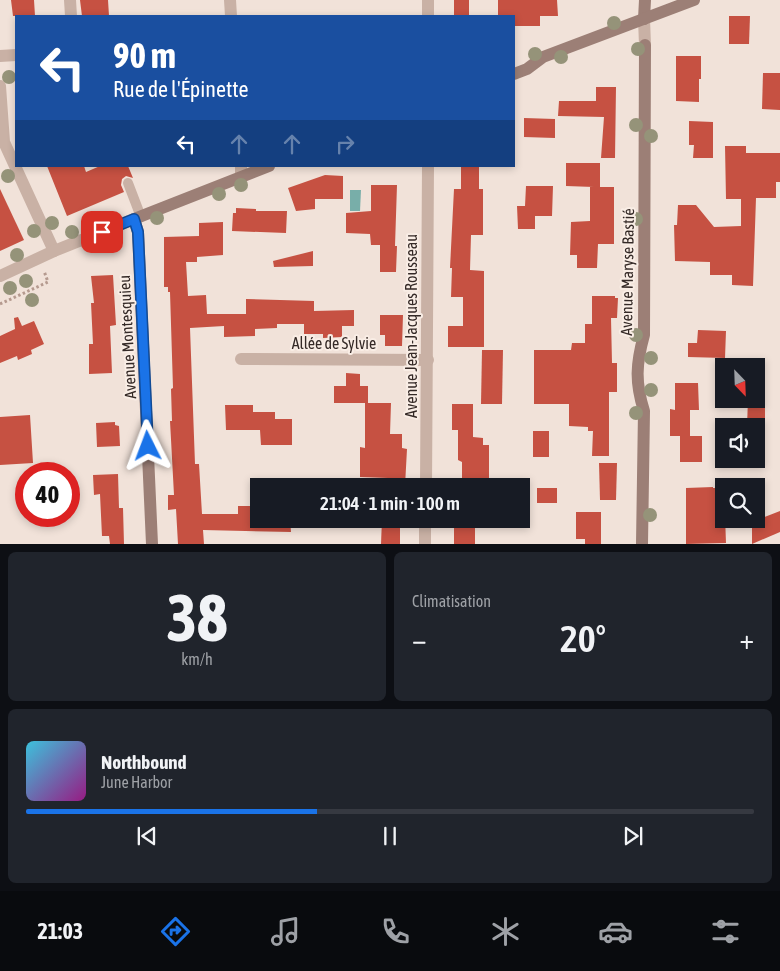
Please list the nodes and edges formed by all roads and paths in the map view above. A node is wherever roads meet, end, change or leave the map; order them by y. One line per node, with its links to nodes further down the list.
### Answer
1 (70, 0): 6 (street)
2 (230, 0): 7 (street)
3 (428, 0): 8 (street)
4 (645, 0): 9 (street, Avenue Maryse Bastié)
5 (694, 0): 9 (street)
6 (71, 15)
7 (231, 15)
8 (428, 15)
9 (644, 19): 12 (street); 31 (street, Avenue Maryse Bastié)
10 (15, 55): 11 (street)
11 (0, 56)
12 (515, 74)
13 (0, 86): 14 (street)
14 (15, 166)
15 (15, 167): 21 (street)
16 (264, 167): 18 (street)
17 (428, 167): 26 (street, Avenue Jean-Jacques Rousseau)
18 (241, 172): 20 (street)
19 (128, 183): 20 (lane)
20 (137, 218): 21 (street); 29 (street, Avenue Montesquieu)
21 (54, 251): 22 (street)
22 (39, 258): 23 (street); 24 (path)
23 (0, 276)
24 (0, 304)
25 (241, 359): 26 (street, Allée de Sylvie)
26 (428, 360): 27 (street, Avenue Jean-Jacques Rousseau)
27 (426, 478)
28 (426, 528): 30 (street)
29 (152, 544)
30 (425, 544)
31 (642, 544)

